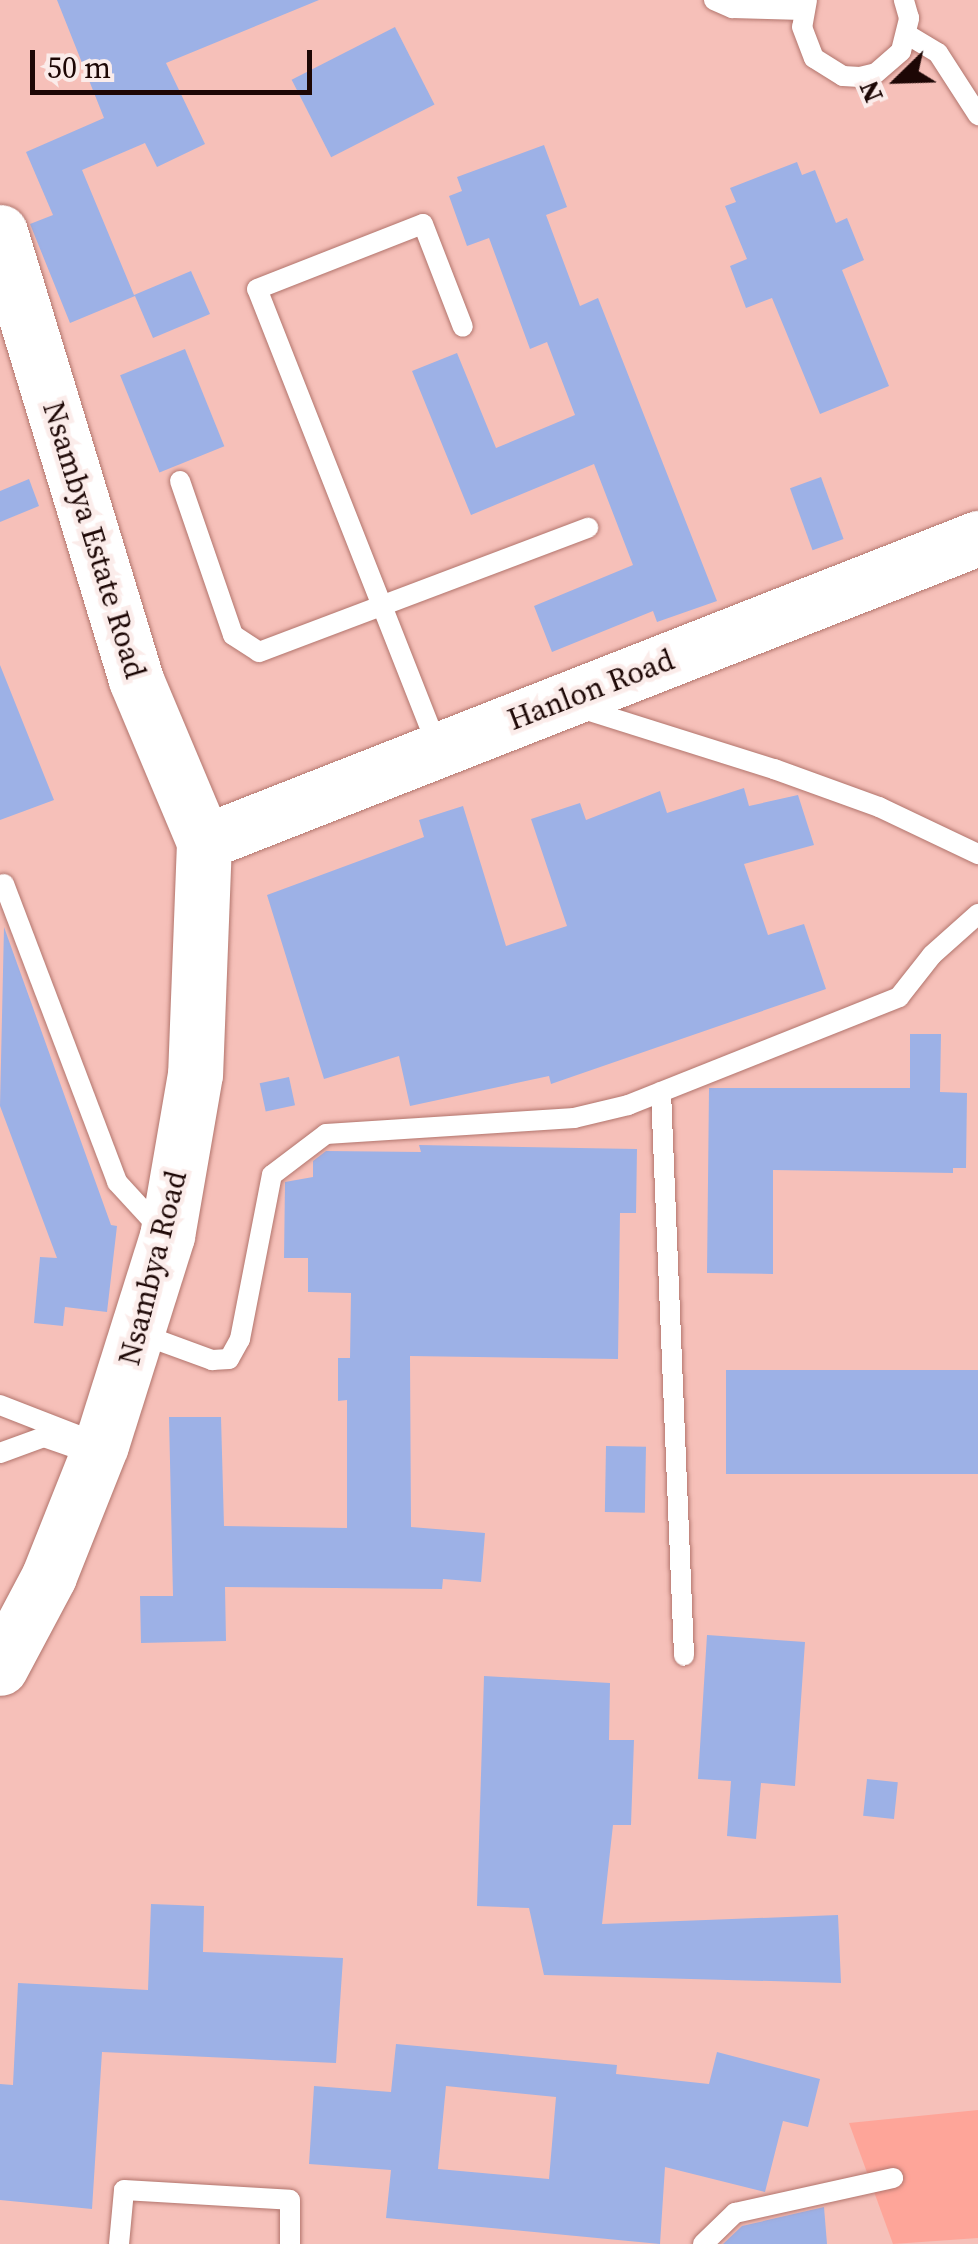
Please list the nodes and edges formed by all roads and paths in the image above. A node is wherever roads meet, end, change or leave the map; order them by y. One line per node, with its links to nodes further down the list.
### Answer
1 (714, 0): 3 (lane)
2 (904, 0): 4 (lane)
3 (804, 5): 4 (lane)
4 (908, 35): 5 (lane)
5 (978, 115)
6 (0, 232): 14 (main road, Nsambya Estate Road)
7 (463, 326): 11 (lane)
8 (180, 482): 11 (lane)
9 (588, 528): 11 (lane)
10 (978, 538): 12 (main road, Hanlon Road)
11 (383, 609): 13 (lane)
12 (561, 703): 13 (main road, Hanlon Road); 15 (lane)
13 (439, 750): 14 (main road, Hanlon Road)
14 (204, 842): 19 (main road, Nsambya Road)
15 (978, 854)
16 (4, 884): 19 (lane)
17 (978, 914): 18 (lane)
18 (662, 1092): 20 (lane); 24 (lane)
19 (166, 1236): 20 (main road, Nsambya Road)
20 (141, 1334): 22 (main road, Nsambya Road)
21 (0, 1405): 22 (lane)
22 (99, 1450): 23 (lane); 25 (main road, Nsambya Road)
23 (0, 1453)
24 (684, 1656)
25 (0, 1668)
26 (893, 2178): 29 (lane)
27 (119, 2244): 28 (lane)
28 (290, 2244)
29 (703, 2244)

